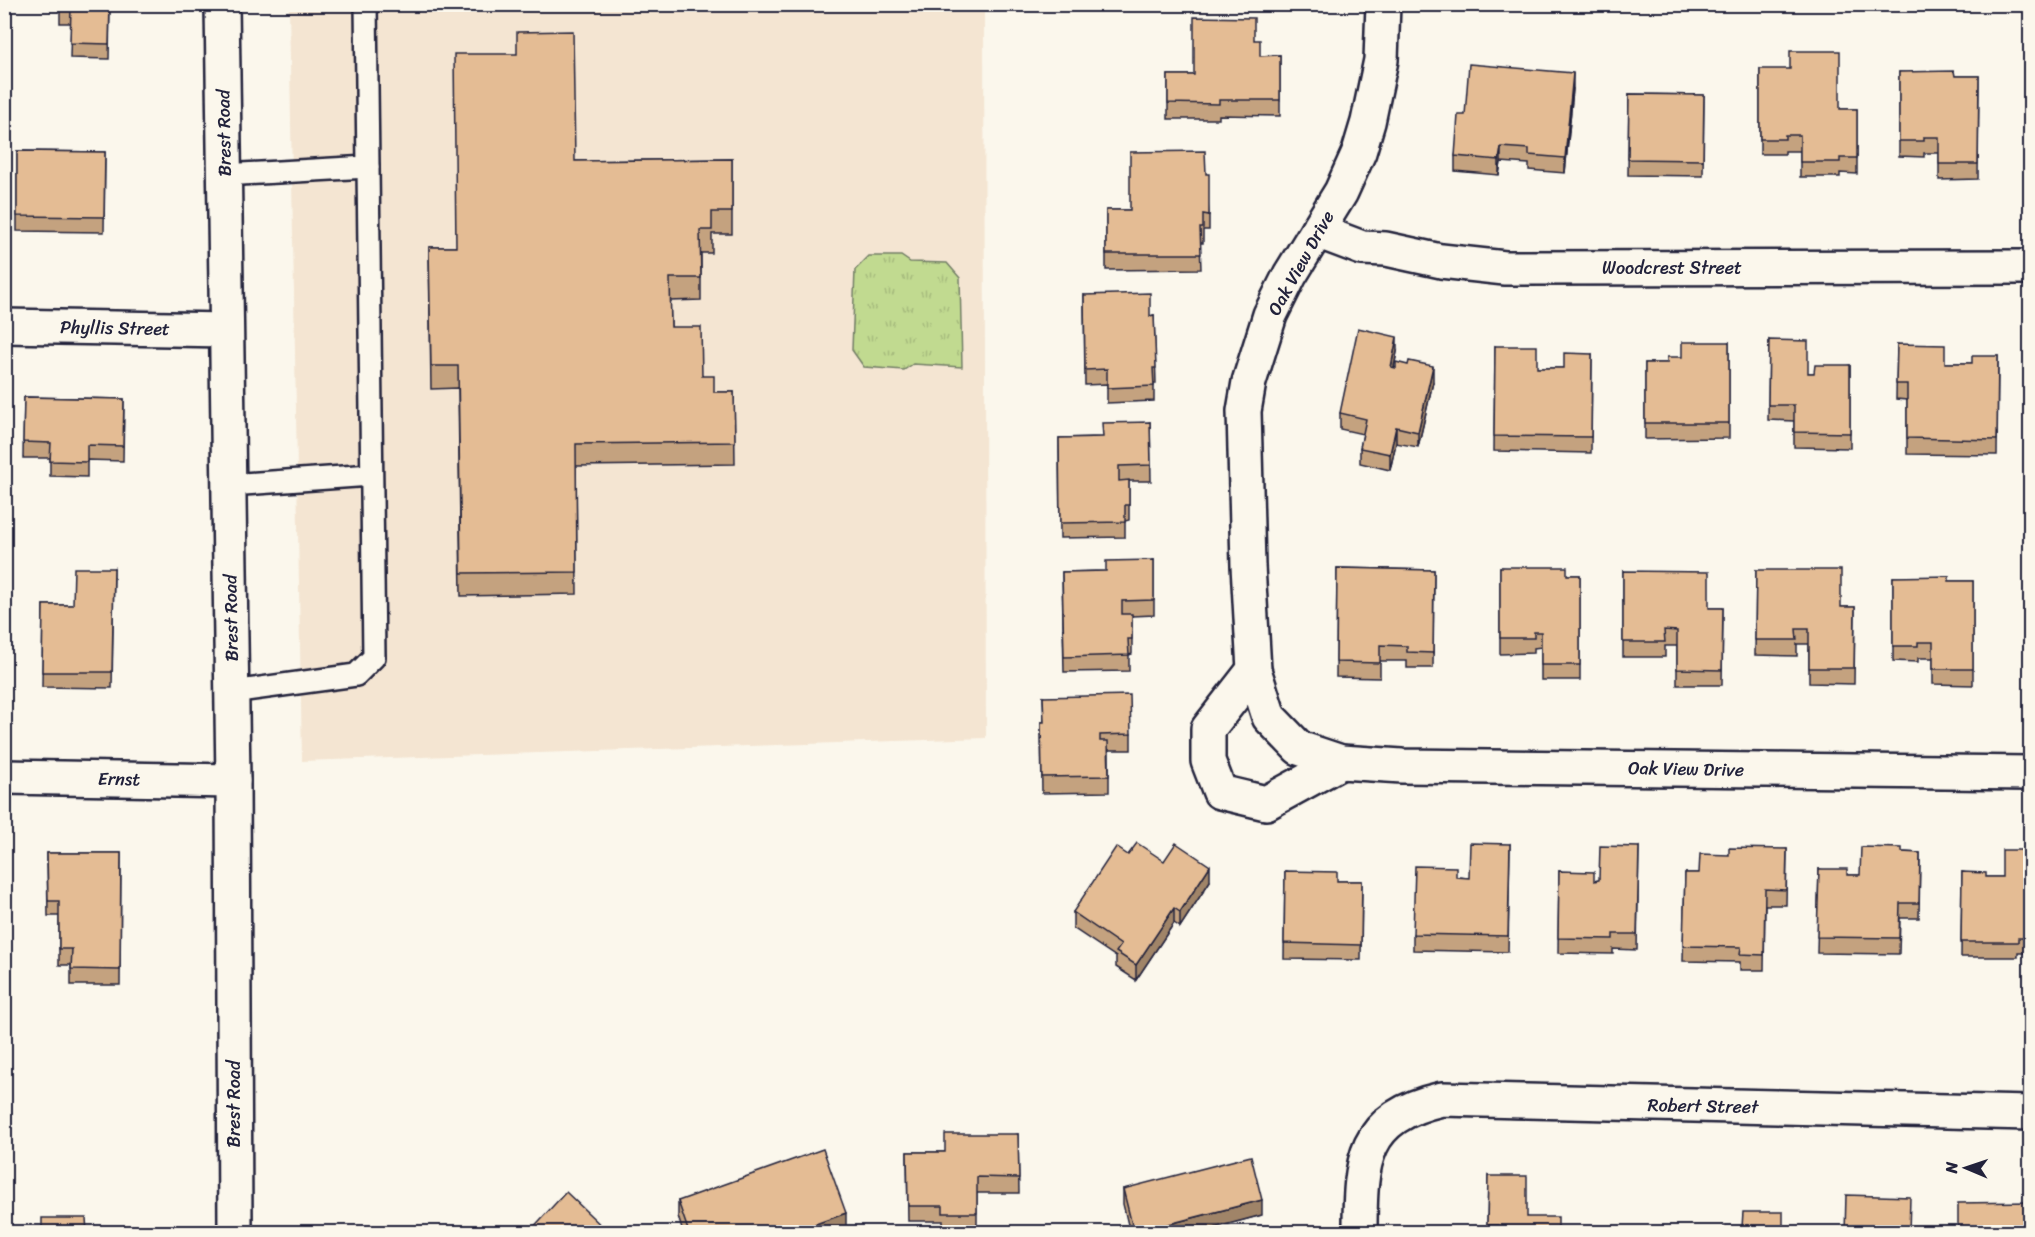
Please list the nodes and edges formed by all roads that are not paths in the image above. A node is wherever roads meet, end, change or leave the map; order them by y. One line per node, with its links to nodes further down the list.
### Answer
1 (222, 4): 5 (street, Brest Road)
2 (366, 4): 4 (lane)
3 (1383, 4): 6 (street, Oak View Drive)
4 (368, 167): 5 (lane); 10 (lane)
5 (224, 175): 9 (street, Brest Road)
6 (1317, 231): 7 (street, Woodcrest Street); 12 (street, Oak View Drive)
7 (2031, 267)
8 (4, 326): 9 (street, Phyllis Street)
9 (226, 330): 11 (street, Brest Road)
10 (371, 475): 11 (lane); 13 (lane)
11 (229, 485): 13 (street, Brest Road)
12 (1254, 670): 14 (street, Oak View Drive); 14 (street)
13 (232, 692): 17 (street, Brest Road)
14 (1341, 762): 15 (street, Oak View Drive)
15 (2031, 774)
16 (4, 777): 17 (street, Ernst)
17 (233, 781): 19 (street, Brest Road)
18 (2031, 1113): 20 (street, Robert Street)
19 (234, 1233)
20 (1360, 1233)

